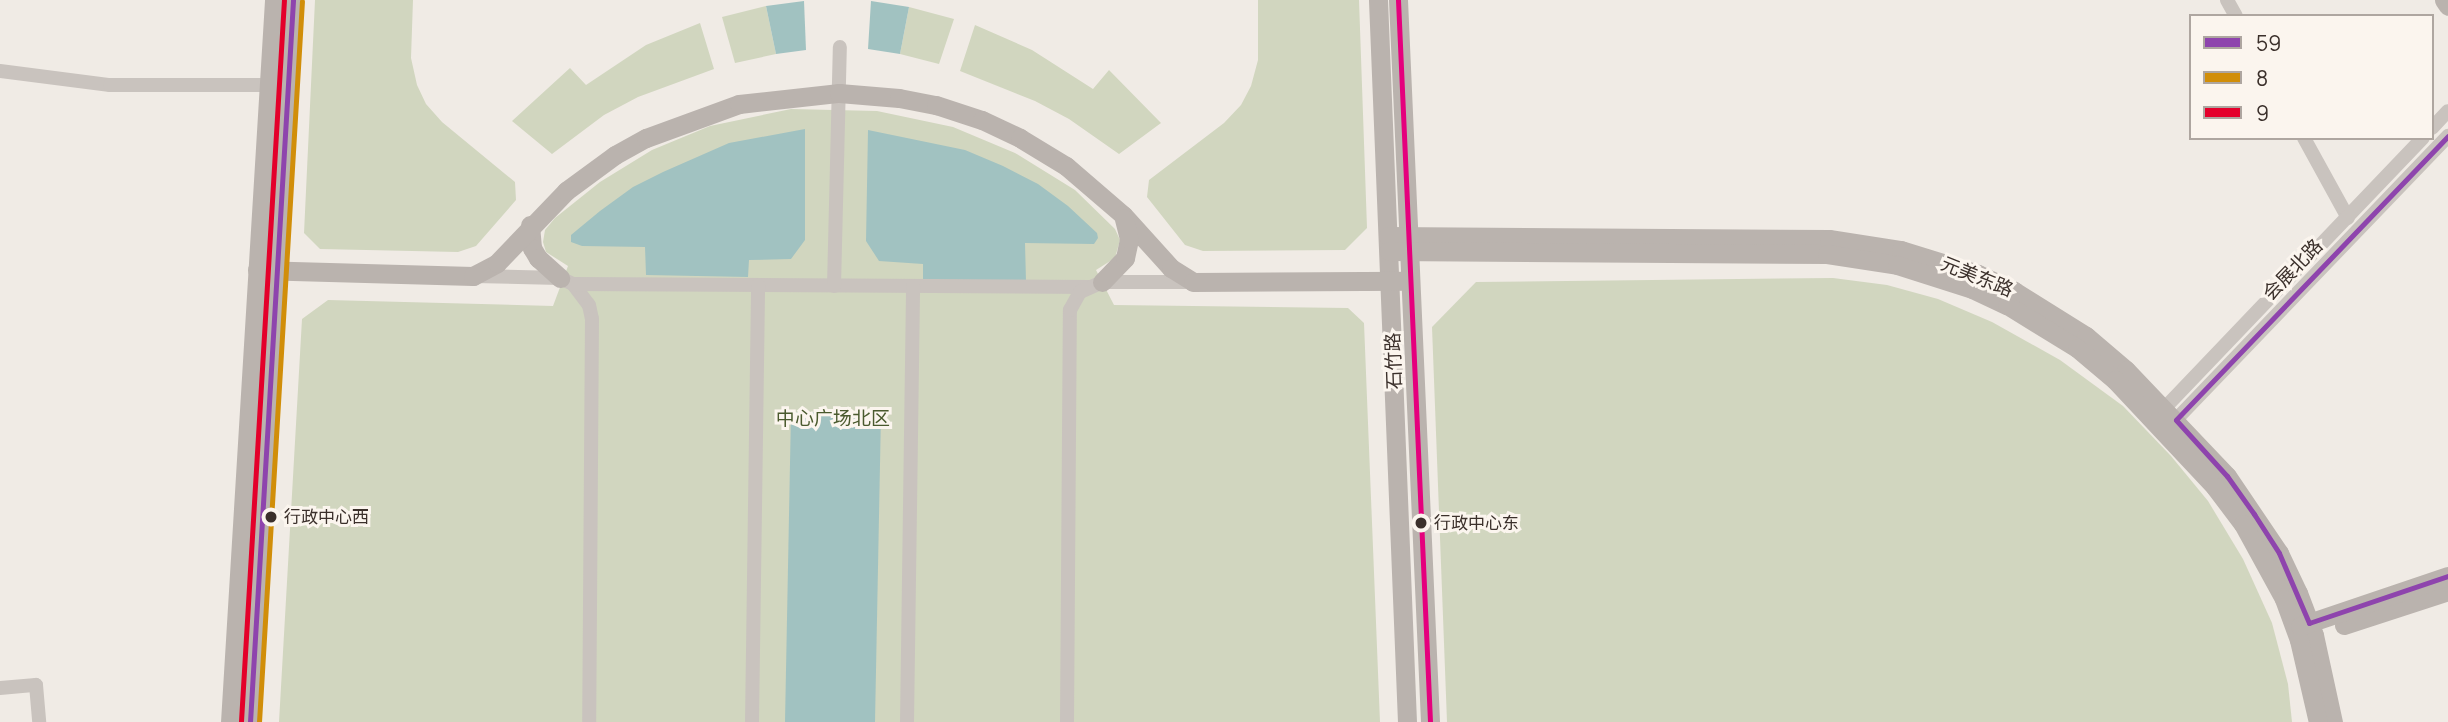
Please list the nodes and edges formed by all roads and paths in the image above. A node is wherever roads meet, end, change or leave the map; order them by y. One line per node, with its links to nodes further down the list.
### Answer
1 (274, 0): 9 (street)
2 (293, 0): 21 (street)
3 (1378, 0): 20 (street, 石竹路)
4 (1398, 0): 19 (street, 石竹路)
5 (2444, 0): 6 (street)
6 (2448, 6)
7 (840, 47): 10 (street)
8 (0, 71): 9 (street)
9 (269, 85): 21 (street)
10 (839, 93): 16 (street); 18 (street); 29 (street)
11 (2448, 111): 12 (street)
12 (2434, 126)
13 (2448, 136): 31 (street, 会展北路)
14 (2305, 140): 17 (street)
15 (2421, 140): 17 (street, 会展北路)
16 (1122, 215): 25 (street); 27 (street)
17 (2348, 218): 31 (street, 会展北路)
18 (530, 225): 22 (street); 23 (street)
19 (1408, 242): 20 (street, 元美东路); 24 (street, 石竹路); 31 (street, 元美东路)
20 (1388, 244): 26 (street, 石竹路)
21 (267, 270): 22 (street); 37 (street); 38 (street)
22 (473, 276): 23 (street)
23 (567, 281): 28 (street); 39 (street)
24 (1410, 281): 26 (street); 44 (street, 石竹路)
25 (1193, 282): 26 (street); 27 (street)
26 (1390, 282): 43 (street, 石竹路)
27 (1095, 284): 30 (street); 42 (street)
28 (758, 285): 29 (street); 40 (street)
29 (834, 286): 30 (street)
30 (913, 286): 41 (street)
31 (2165, 420): 34 (street, 元美东路)
32 (2448, 576): 34 (street)
33 (2448, 591): 34 (street)
34 (2304, 632): 45 (street, 元美东路); 46 (street, 元美东路)
35 (0, 688): 36 (street)
36 (38, 722)
37 (230, 722)
38 (250, 722)
39 (589, 722)
40 (752, 722)
41 (907, 722)
42 (1067, 722)
43 (1407, 722)
44 (1430, 722)
45 (2318, 722)
46 (2333, 722)

